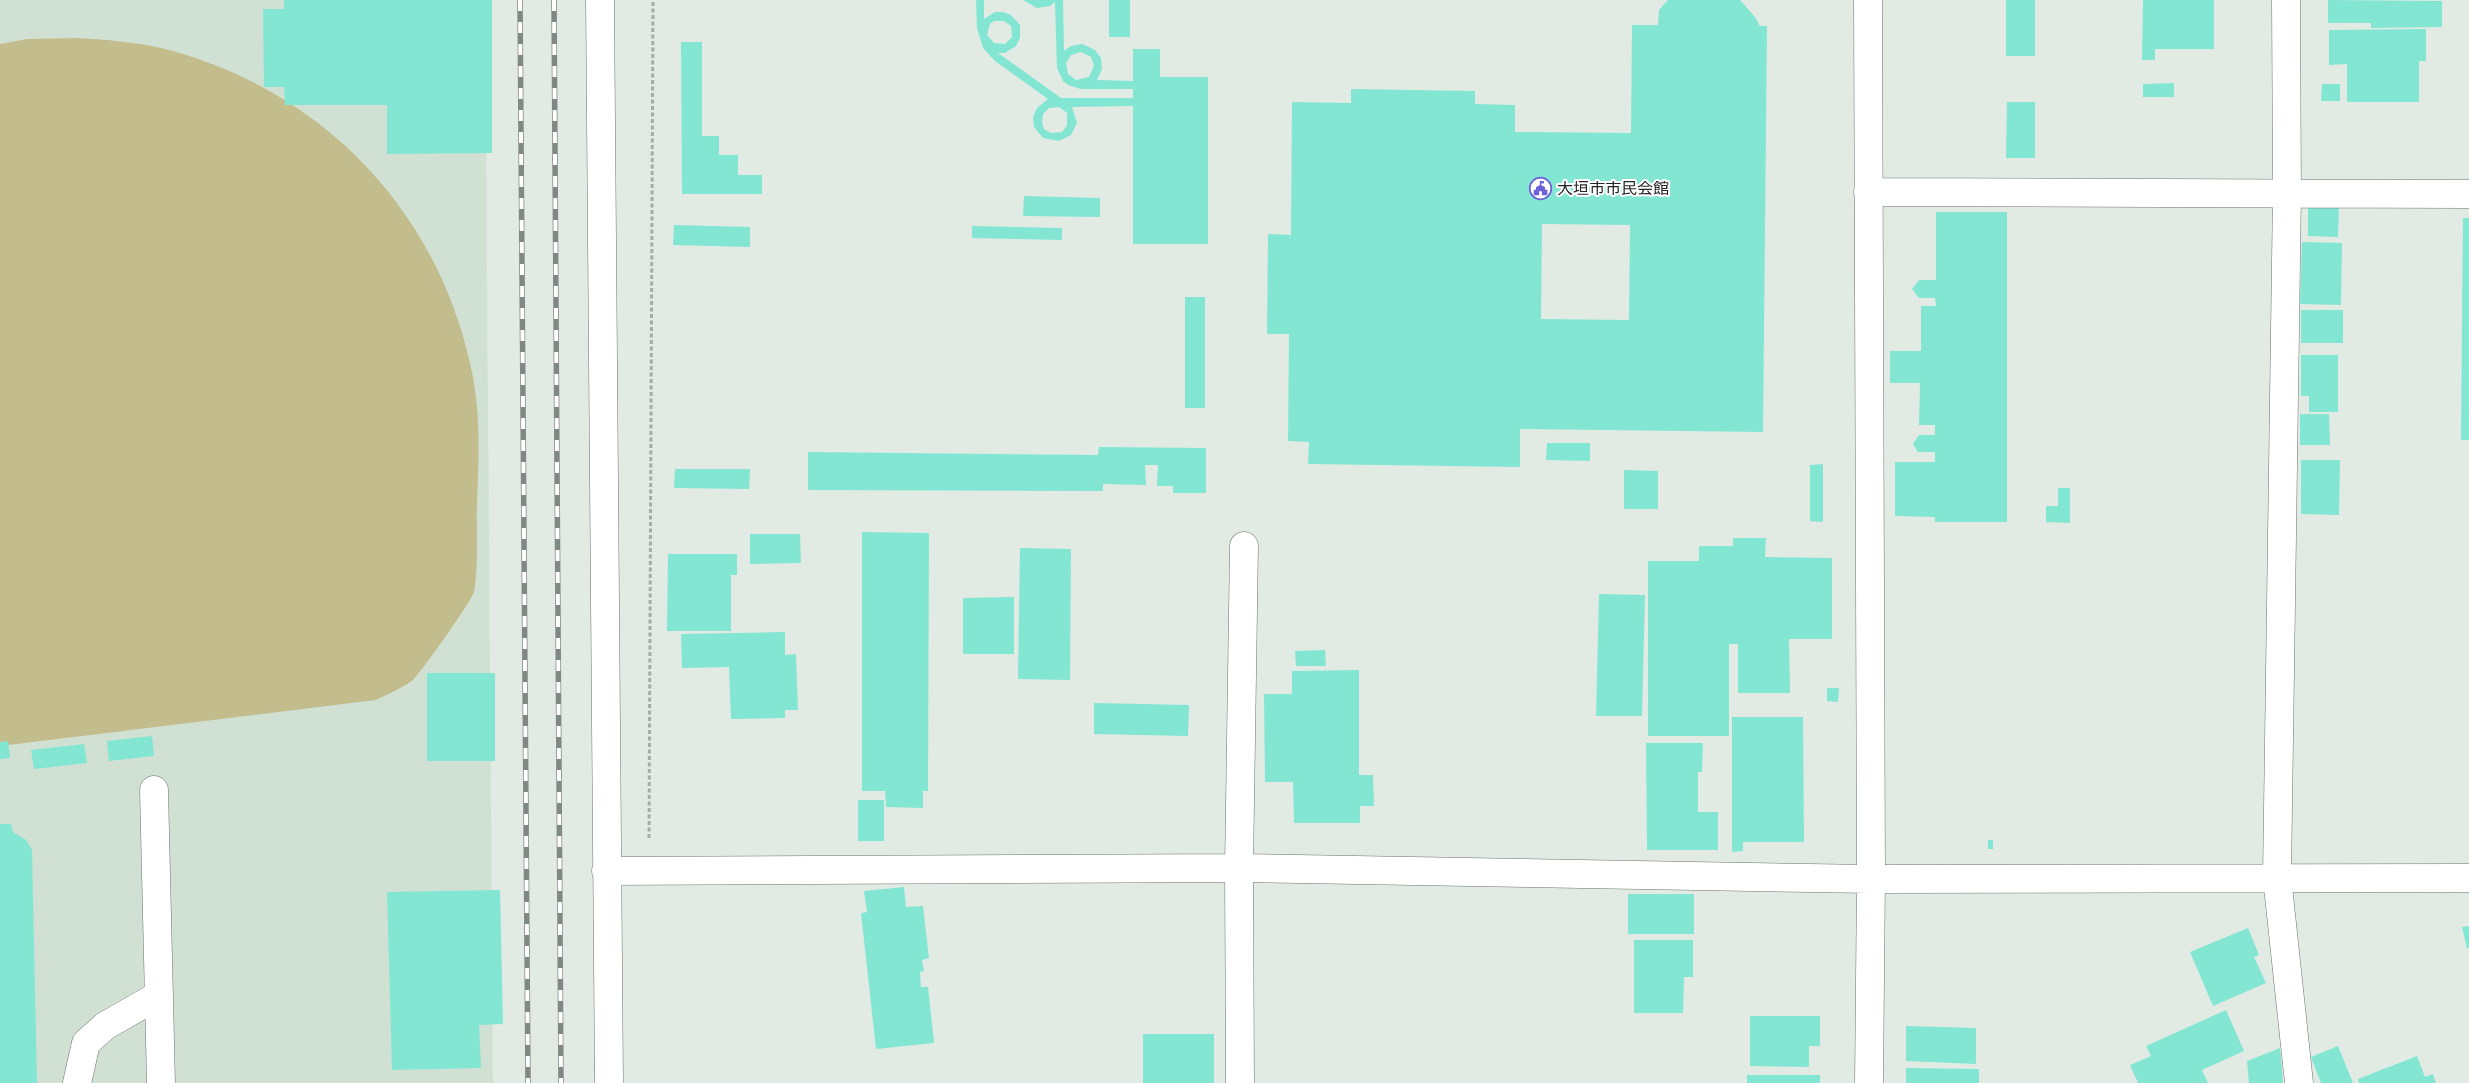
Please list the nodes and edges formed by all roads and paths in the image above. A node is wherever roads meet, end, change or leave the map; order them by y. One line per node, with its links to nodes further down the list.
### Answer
1 (600, 0): 11 (street)
2 (653, 0): 12 (path)
3 (1868, 0): 5 (street)
4 (2286, 0): 6 (street)
5 (1868, 192): 6 (street); 15 (street)
6 (2287, 193): 7 (street); 13 (street)
7 (2469, 194)
8 (1244, 546): 10 (street)
9 (154, 790): 16 (street)
10 (1239, 868): 12 (street); 15 (street); 20 (street)
11 (606, 871): 12 (street); 19 (street)
12 (648, 871)
13 (2277, 877): 14 (street); 15 (street); 22 (street)
14 (2469, 878)
15 (1871, 879): 21 (street)
16 (159, 995): 17 (street); 18 (street)
17 (76, 1083)
18 (162, 1083)
19 (609, 1083)
20 (1240, 1083)
21 (1868, 1083)
22 (2299, 1083)

